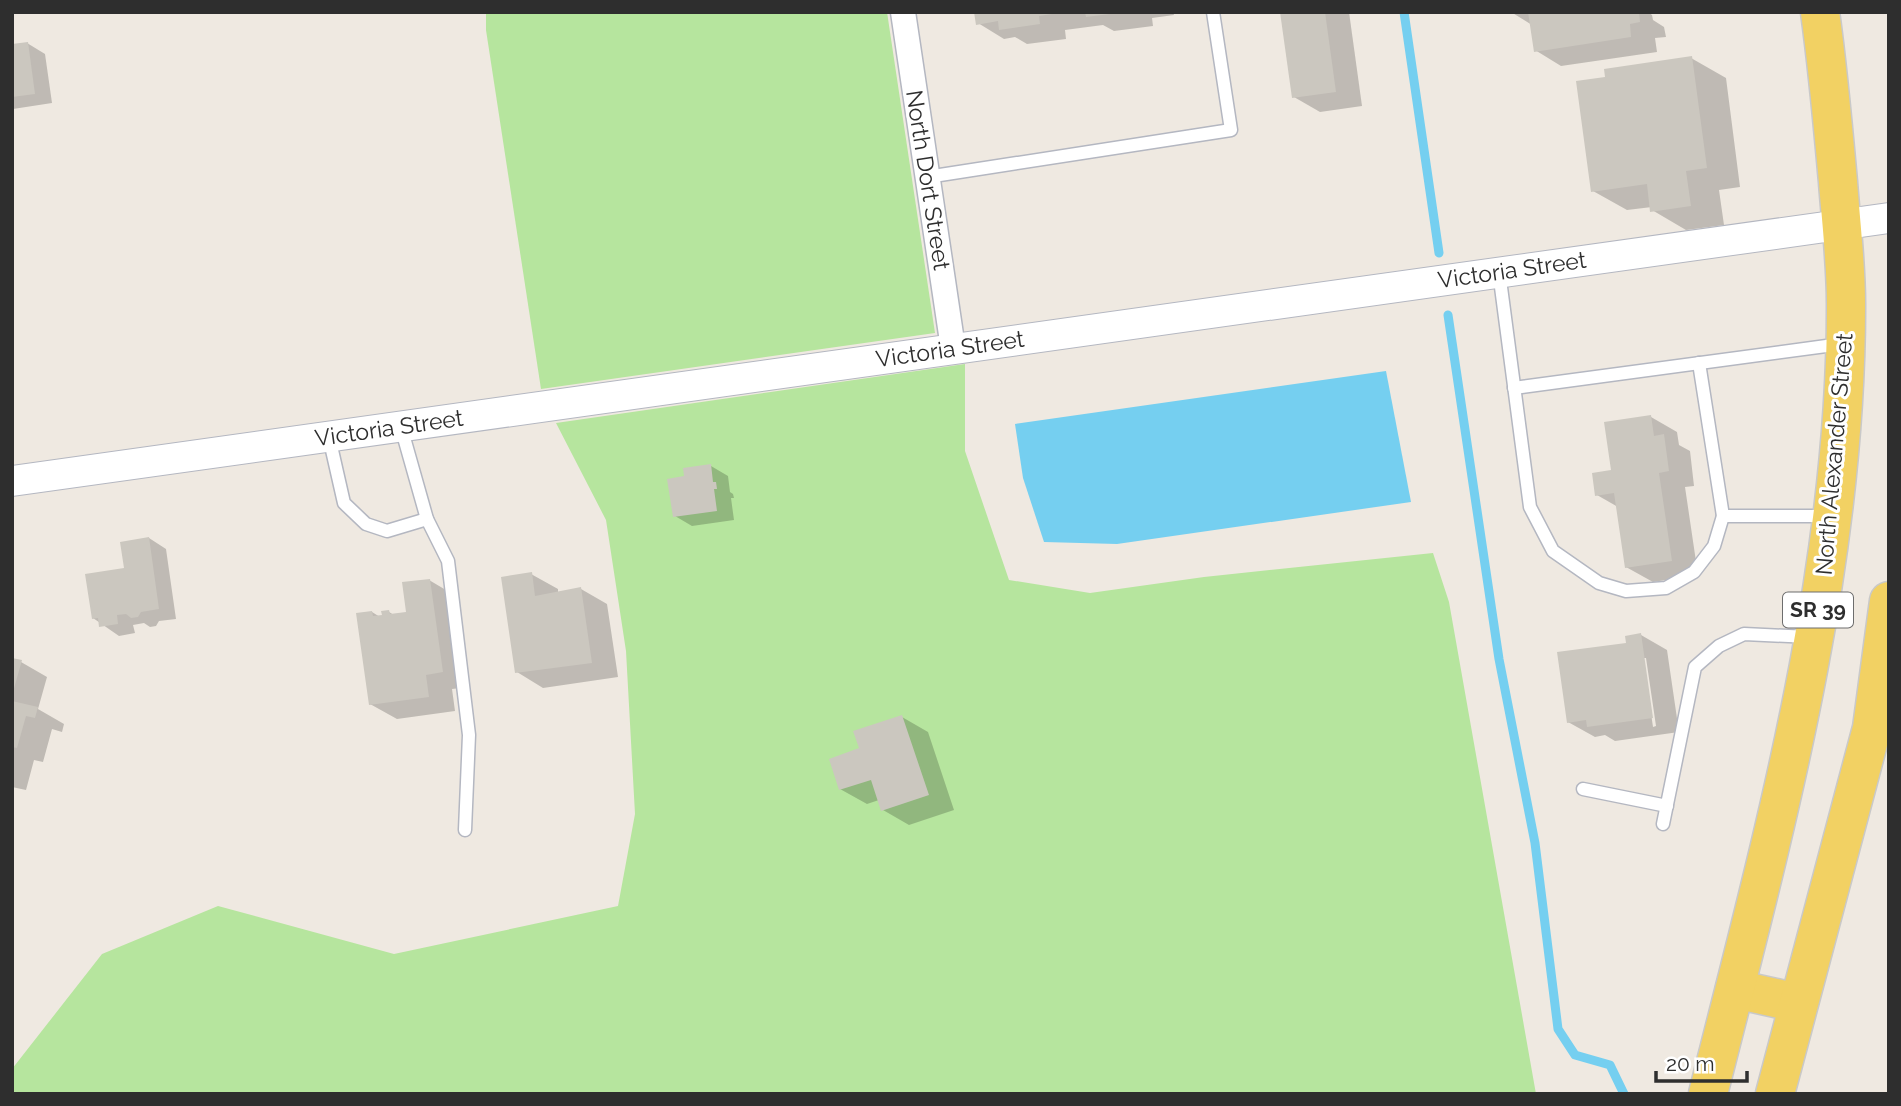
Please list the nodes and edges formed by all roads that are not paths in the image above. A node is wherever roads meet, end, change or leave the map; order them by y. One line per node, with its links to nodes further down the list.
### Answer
1 (903, 12): 4 (street, North Dort Street)
2 (1213, 12): 4 (lane)
3 (1820, 12): 6 (main road, North Alexander Street / SR 39)
4 (927, 177): 9 (street, North Dort Street)
5 (1889, 218): 6 (street, Victoria Street)
6 (1841, 225): 7 (street, Victoria Street); 8 (main road, North Alexander Street / SR 39)
7 (1499, 272): 9 (street, Victoria Street); 11 (lane)
8 (1845, 344): 10 (lane); 16 (main road, North Alexander Street / SR 39)
9 (953, 348): 12 (street, Victoria Street)
10 (1699, 363): 11 (lane); 15 (lane)
11 (1514, 388): 15 (lane)
12 (401, 427): 13 (street, Victoria Street); 17 (lane)
13 (329, 437): 14 (street, Victoria Street); 17 (lane)
14 (12, 481)
15 (1723, 516): 16 (lane)
16 (1831, 516): 19 (main road, North Alexander Street / SR 39)
17 (427, 519): 23 (lane)
18 (1887, 620): 25 (main road, SR 39)
19 (1813, 637): 21 (lane); 24 (main road, North Alexander Street / SR 39)
20 (1583, 789): 21 (lane)
21 (1667, 806): 22 (lane)
22 (1663, 824)
23 (464, 831)
24 (1735, 989): 25 (main road); 26 (main road, North Alexander Street / SR 39)
25 (1798, 1003): 27 (main road, SR 39)
26 (1709, 1094)
27 (1775, 1094)

